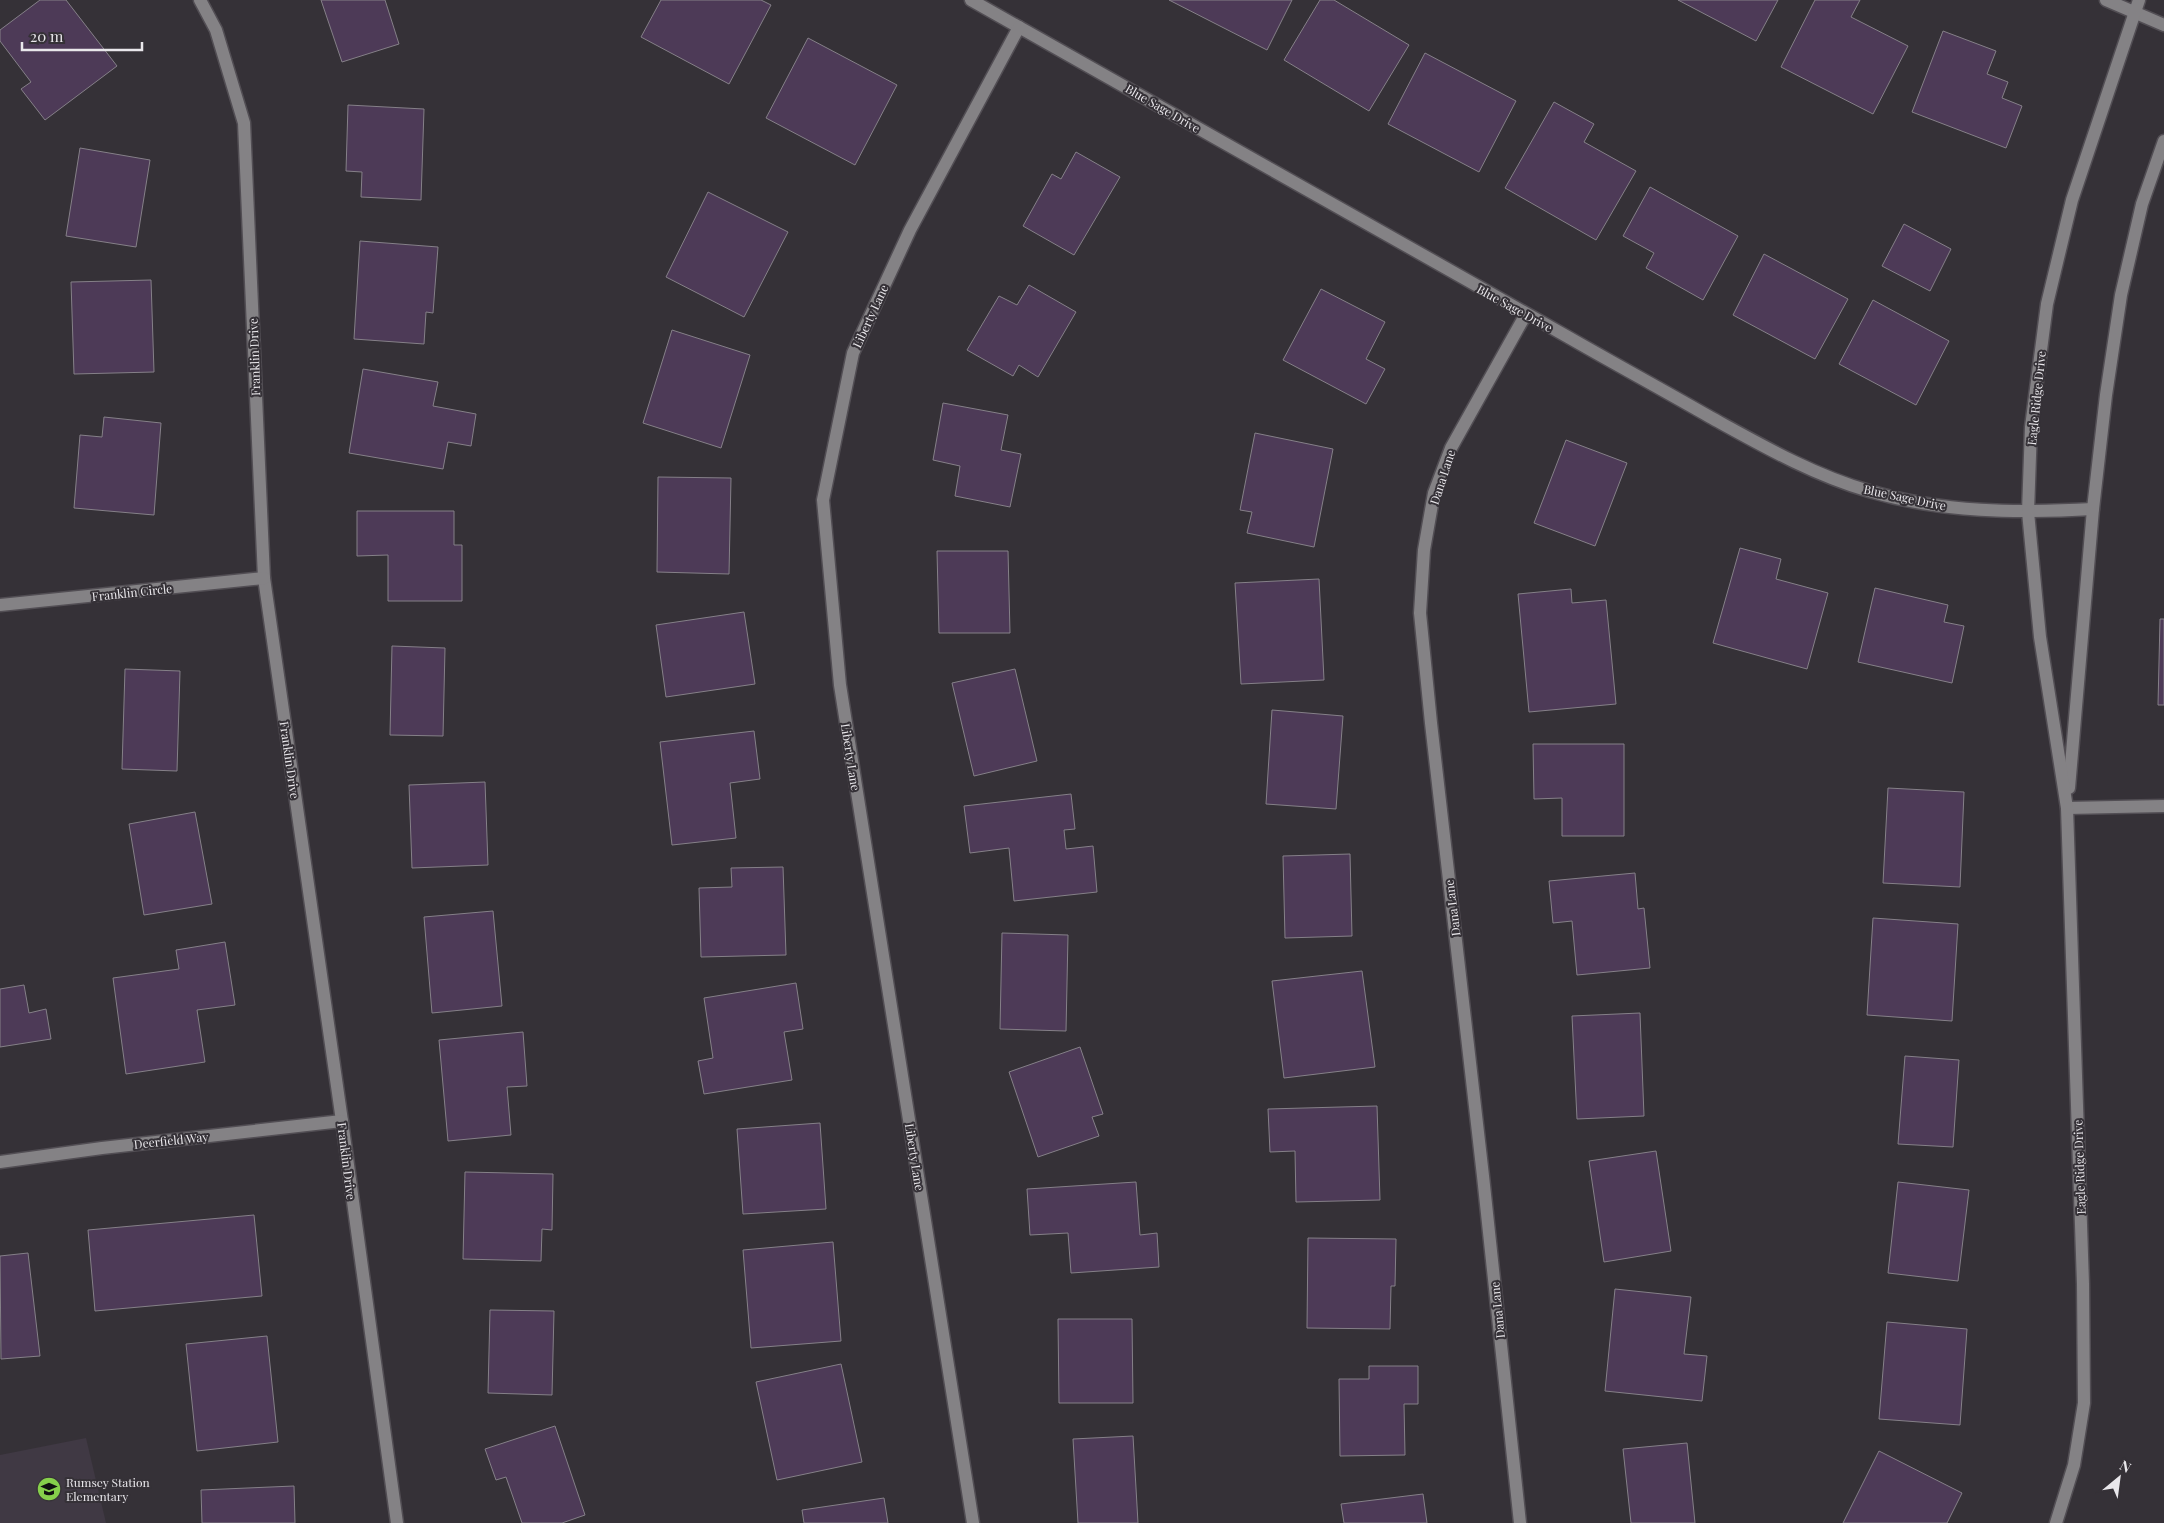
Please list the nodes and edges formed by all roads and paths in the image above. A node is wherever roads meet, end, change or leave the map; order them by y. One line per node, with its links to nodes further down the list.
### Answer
1 (200, 0): 12 (street, Franklin Drive)
2 (971, 0): 7 (street, Blue Sage Drive)
3 (2106, 0): 5 (street)
4 (2139, 0): 5 (street, Eagle Ridge Drive)
5 (2134, 12): 6 (street); 11 (street, Eagle Ridge Drive)
6 (2164, 25)
7 (1019, 27): 9 (street, Blue Sage Drive); 19 (street, Liberty Lane)
8 (2164, 141): 10 (street, Eagle Ridge Drive)
9 (1526, 314): 11 (street, Blue Sage Drive); 20 (street, Dana Lane)
10 (2094, 509): 11 (street, Blue Sage Drive); 15 (street, Eagle Ridge Drive)
11 (2028, 512): 15 (street, Eagle Ridge Drive)
12 (264, 578): 13 (street, Franklin Circle); 16 (street, Franklin Drive)
13 (0, 605)
14 (2164, 806): 15 (street)
15 (2067, 808): 21 (street, Eagle Ridge Drive)
16 (342, 1121): 17 (street, Deerfield Way); 18 (street, Franklin Drive)
17 (0, 1162)
18 (397, 1523)
19 (973, 1523)
20 (1520, 1523)
21 (2056, 1523)

